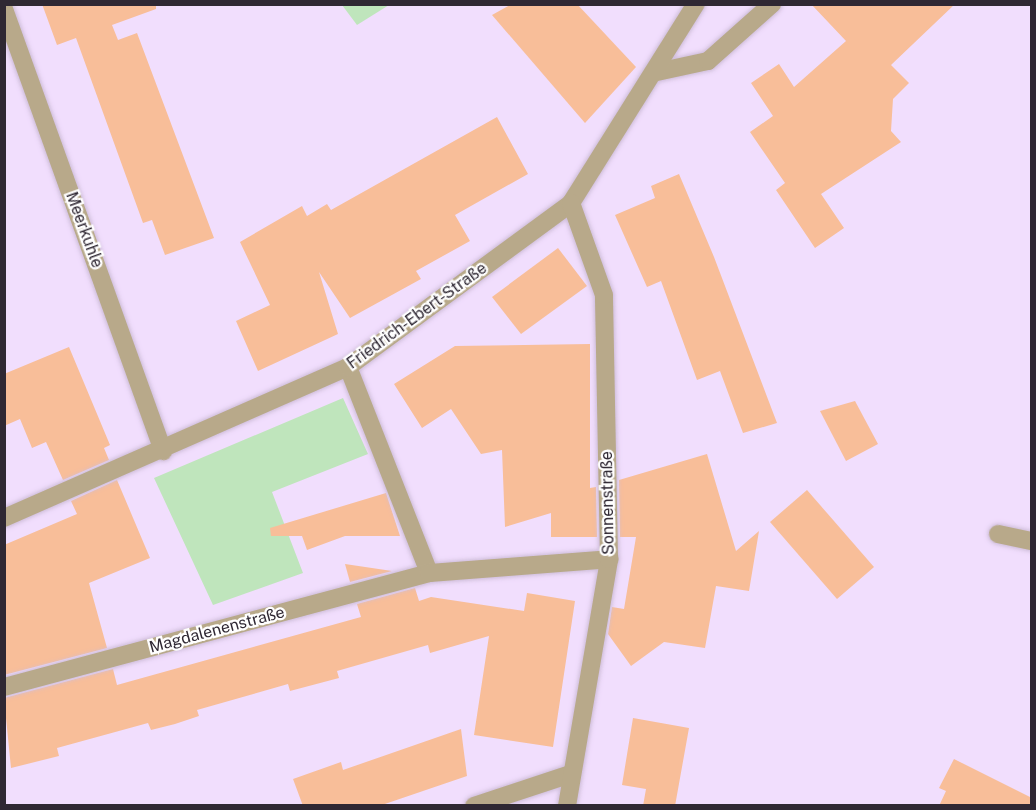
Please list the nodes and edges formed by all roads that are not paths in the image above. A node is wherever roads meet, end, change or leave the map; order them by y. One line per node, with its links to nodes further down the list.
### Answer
1 (696, 4): 4 (street, Friedrich-Ebert-Straße)
2 (772, 4): 4 (street)
3 (4, 9): 7 (street, Meerkuhle)
4 (657, 72): 5 (street, Friedrich-Ebert-Straße)
5 (572, 203): 6 (street, Friedrich-Ebert-Straße); 11 (street, Sonnenstraße)
6 (348, 367): 7 (street, Friedrich-Ebert-Straße); 12 (street)
7 (163, 451): 8 (street, Friedrich-Ebert-Straße)
8 (4, 518)
9 (998, 534): 10 (street)
10 (1032, 541)
11 (609, 558): 12 (street, Magdalenenstraße); 14 (street, Sonnenstraße)
12 (429, 573): 13 (street, Magdalenenstraße)
13 (4, 687)
14 (572, 774): 15 (street); 16 (street, Sonnenstraße)
15 (474, 806)
16 (567, 806)

